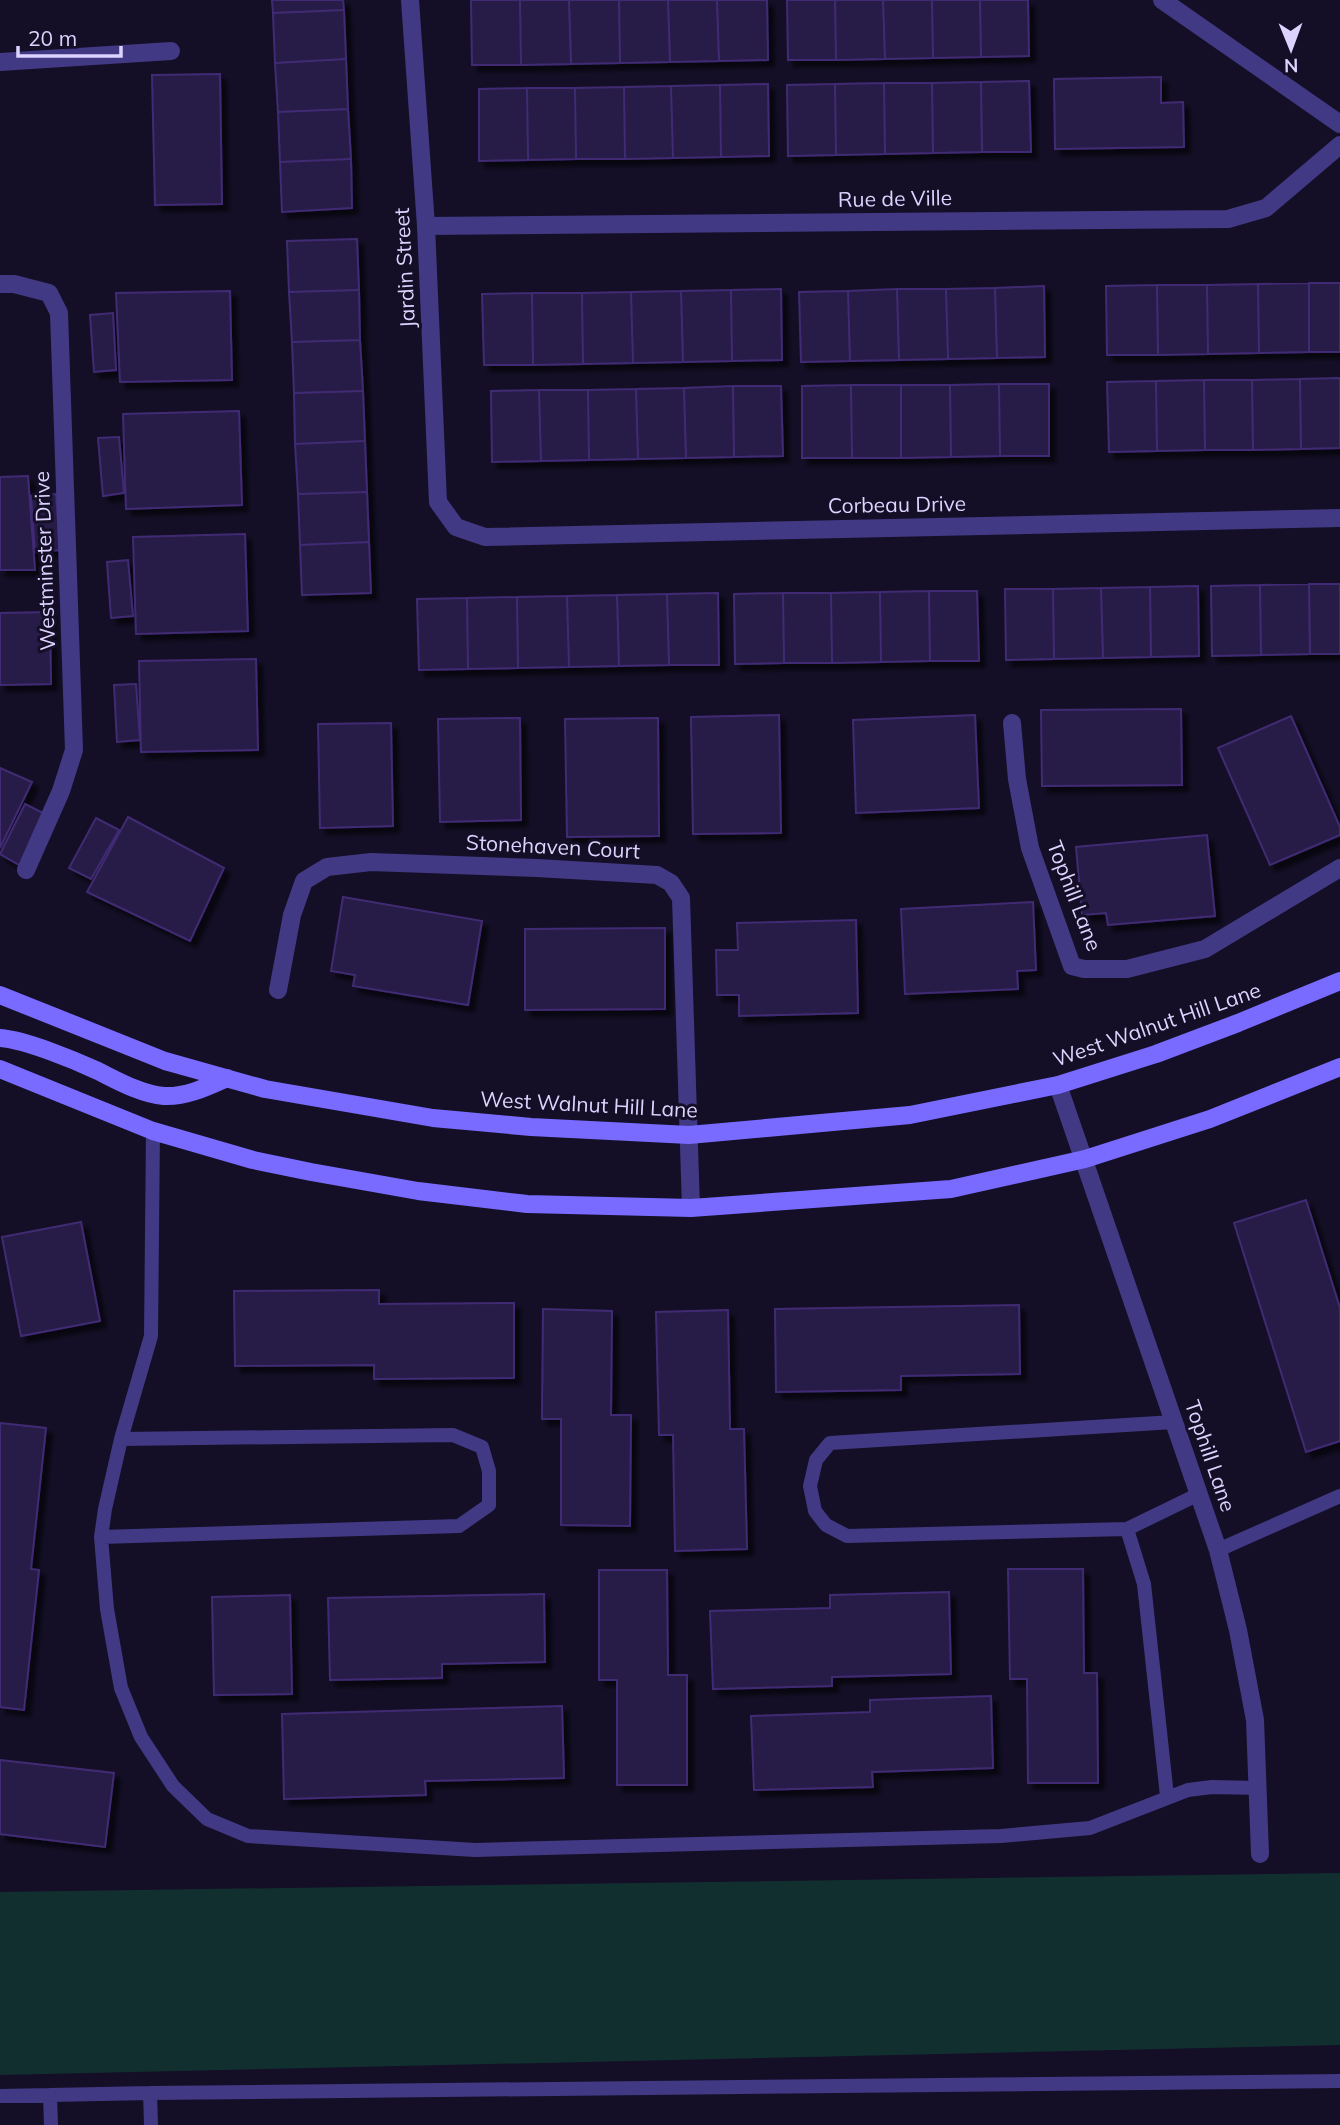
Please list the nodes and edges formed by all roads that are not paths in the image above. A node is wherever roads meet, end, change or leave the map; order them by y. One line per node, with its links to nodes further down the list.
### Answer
1 (410, 0): 7 (street, Jardin Street)
2 (1162, 0): 5 (street)
3 (171, 51): 4 (street)
4 (0, 62)
5 (1340, 124)
6 (1340, 145): 7 (street, Rue de Ville)
7 (426, 226): 10 (street, Jardin Street)
8 (0, 284): 13 (street, Westminster Drive)
9 (1340, 518): 10 (street, Corbeau Drive)
10 (456, 527)
11 (1012, 723): 12 (street, Tophill Lane)
12 (1340, 868)
13 (26, 870)
14 (1340, 981): 21 (main road, West Walnut Hill Lane)
15 (278, 990): 23 (street, Stonehaven Court)
16 (0, 995): 20 (main road, West Walnut Hill Lane)
17 (0, 1038): 20 (main road)
18 (1340, 1067): 24 (main road)
19 (0, 1069): 22 (main road)
20 (227, 1079): 23 (main road, West Walnut Hill Lane)
21 (1058, 1085): 23 (main road, West Walnut Hill Lane); 24 (street, Tophill Lane)
22 (153, 1131): 25 (main road); 27 (lane)
23 (689, 1135): 25 (street, Stonehaven Court)
24 (1085, 1159): 25 (main road); 26 (street, Tophill Lane)
25 (691, 1208)
26 (1174, 1422): 28 (street, Tophill Lane); 30 (lane)
27 (121, 1438): 31 (lane); 31 (lane)
28 (1199, 1494): 30 (lane); 32 (street, Tophill Lane)
29 (1340, 1496): 32 (lane)
30 (1127, 1529): 34 (lane)
31 (101, 1536): 34 (lane)
32 (1218, 1550): 33 (street, Tophill Lane)
33 (1258, 1788): 34 (lane); 35 (street, Tophill Lane)
34 (1167, 1796)
35 (1260, 1854)
36 (1340, 2081): 37 (lane)
37 (150, 2093): 38 (lane); 41 (lane)
38 (50, 2095): 39 (lane); 40 (lane)
39 (0, 2096)
40 (51, 2125)
41 (151, 2125)

